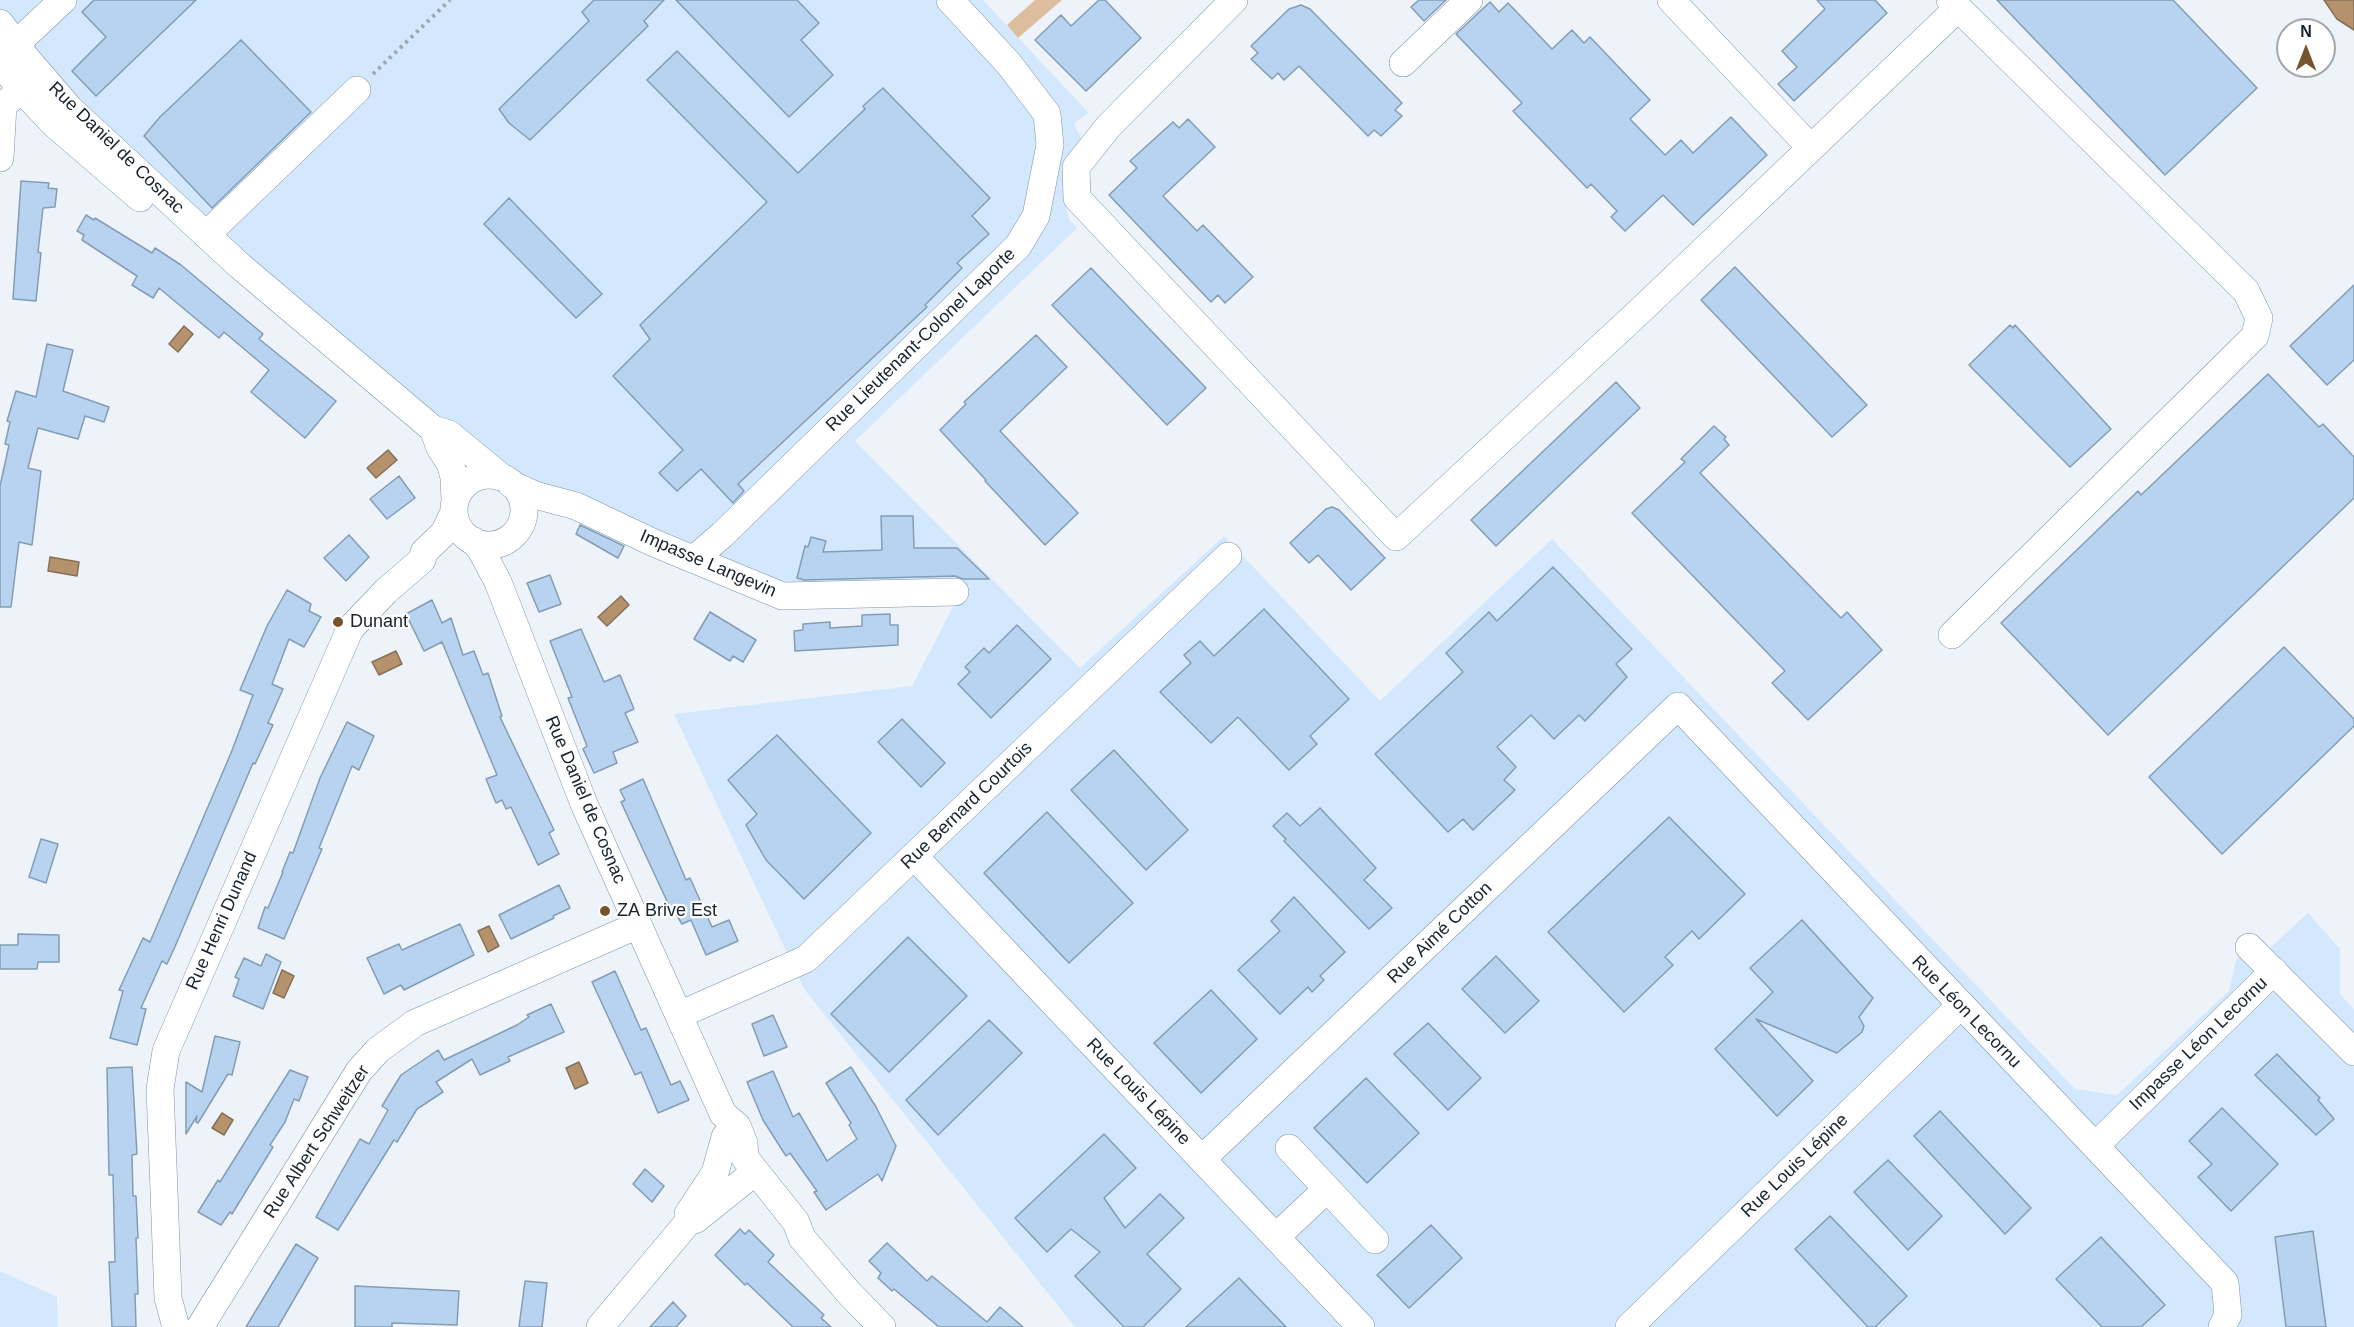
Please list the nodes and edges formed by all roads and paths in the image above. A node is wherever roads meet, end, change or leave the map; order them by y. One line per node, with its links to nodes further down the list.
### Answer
1 (63, 0): 9 (street)
2 (450, 0): 11 (path)
3 (950, 0): 25 (street, Rue Lieutenant-Colonel Laporte)
4 (1234, 0): 13 (street)
5 (1468, 0): 10 (street)
6 (1671, 0): 13 (street)
7 (1954, 4): 13 (street); 29 (street)
8 (0, 23): 9 (street, Rue Daniel de Cosnac)
9 (11, 50): 12 (street, Rue Daniel de Cosnac); 15 (street, Rue Daniel de Cosnac)
10 (1402, 63)
11 (357, 90): 16 (street)
12 (8, 100): 14 (street); 15 (street); 17 (street, Rue Daniel de Cosnac)
13 (1811, 148)
14 (0, 158)
15 (175, 206): 16 (street, Rue Daniel de Cosnac)
16 (206, 235): 17 (street, Rue Daniel de Cosnac)
17 (240, 266): 18 (street, Rue Daniel de Cosnac)
18 (433, 429): 19 (street, Rue Daniel de Cosnac); 20 (street, Rue Daniel de Cosnac)
19 (506, 480): 20 (street); 21 (street, Impasse Langevin); 22 (street)
20 (454, 506): 23 (street); 26 (street, Rue Henri Dunand)
21 (576, 506): 22 (street); 25 (street, Impasse Langevin)
22 (517, 530): 23 (street); 27 (street)
23 (472, 540): 26 (street, Rue Henri Dunand); 27 (street, Rue Daniel de Cosnac)
24 (1228, 556): 31 (street, Rue Bernard Courtois)
25 (694, 559): 28 (street, Impasse Langevin)
26 (422, 560): 47 (street, Rue Henri Dunand)
27 (498, 582): 32 (street, Rue Daniel de Cosnac)
28 (955, 592)
29 (1952, 635)
30 (1678, 706): 35 (street, Rue Léon Lecornu); 41 (street, Rue Aimé Cotton)
31 (914, 856): 36 (street, Rue Bernard Courtois); 41 (street, Rue Louis Lépine)
32 (638, 925): 36 (street, Rue Daniel de Cosnac); 48 (street, Rue Albert Schweitzer)
33 (2249, 947): 34 (street)
34 (2274, 971): 37 (street, Impasse Léon Lecornu); 39 (street, Impasse Léon Lecornu)
35 (1960, 1006): 39 (street, Rue Léon Lecornu); 52 (street, Rue Louis Lépine)
36 (679, 1015): 38 (street, Rue Daniel de Cosnac)
37 (2354, 1052)
38 (724, 1126): 42 (street, Rue Daniel de Cosnac); 44 (street)
39 (2095, 1146): 53 (street, Rue Léon Lecornu)
40 (1289, 1148): 43 (street)
41 (1202, 1159): 45 (street, Rue Louis Lépine)
42 (748, 1177): 44 (street); 50 (street, Rue Daniel de Cosnac)
43 (1327, 1189): 45 (street); 46 (street)
44 (689, 1221): 49 (street)
45 (1276, 1237): 51 (street, Rue Louis Lépine)
46 (1376, 1240)
47 (176, 1327)
48 (200, 1327)
49 (600, 1327)
50 (882, 1327)
51 (1361, 1327)
52 (1629, 1327)
53 (2222, 1327)

